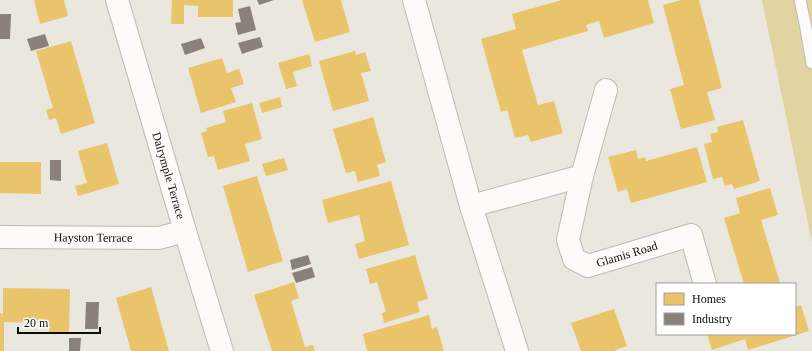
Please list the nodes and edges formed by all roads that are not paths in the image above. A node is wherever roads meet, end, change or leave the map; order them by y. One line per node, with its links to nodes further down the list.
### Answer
1 (117, 0): 8 (street, Dalrymple Terrace)
2 (414, 0): 7 (street)
3 (800, 0): 4 (lane)
4 (812, 63)
5 (606, 90): 6 (street, Glamis Road)
6 (582, 176): 7 (street); 10 (street, Glamis Road)
7 (471, 206): 12 (street)
8 (185, 231): 9 (street, Hayston Terrace); 11 (street, Dalrymple Terrace)
9 (0, 237)
10 (705, 283)
11 (222, 351)
12 (517, 351)

